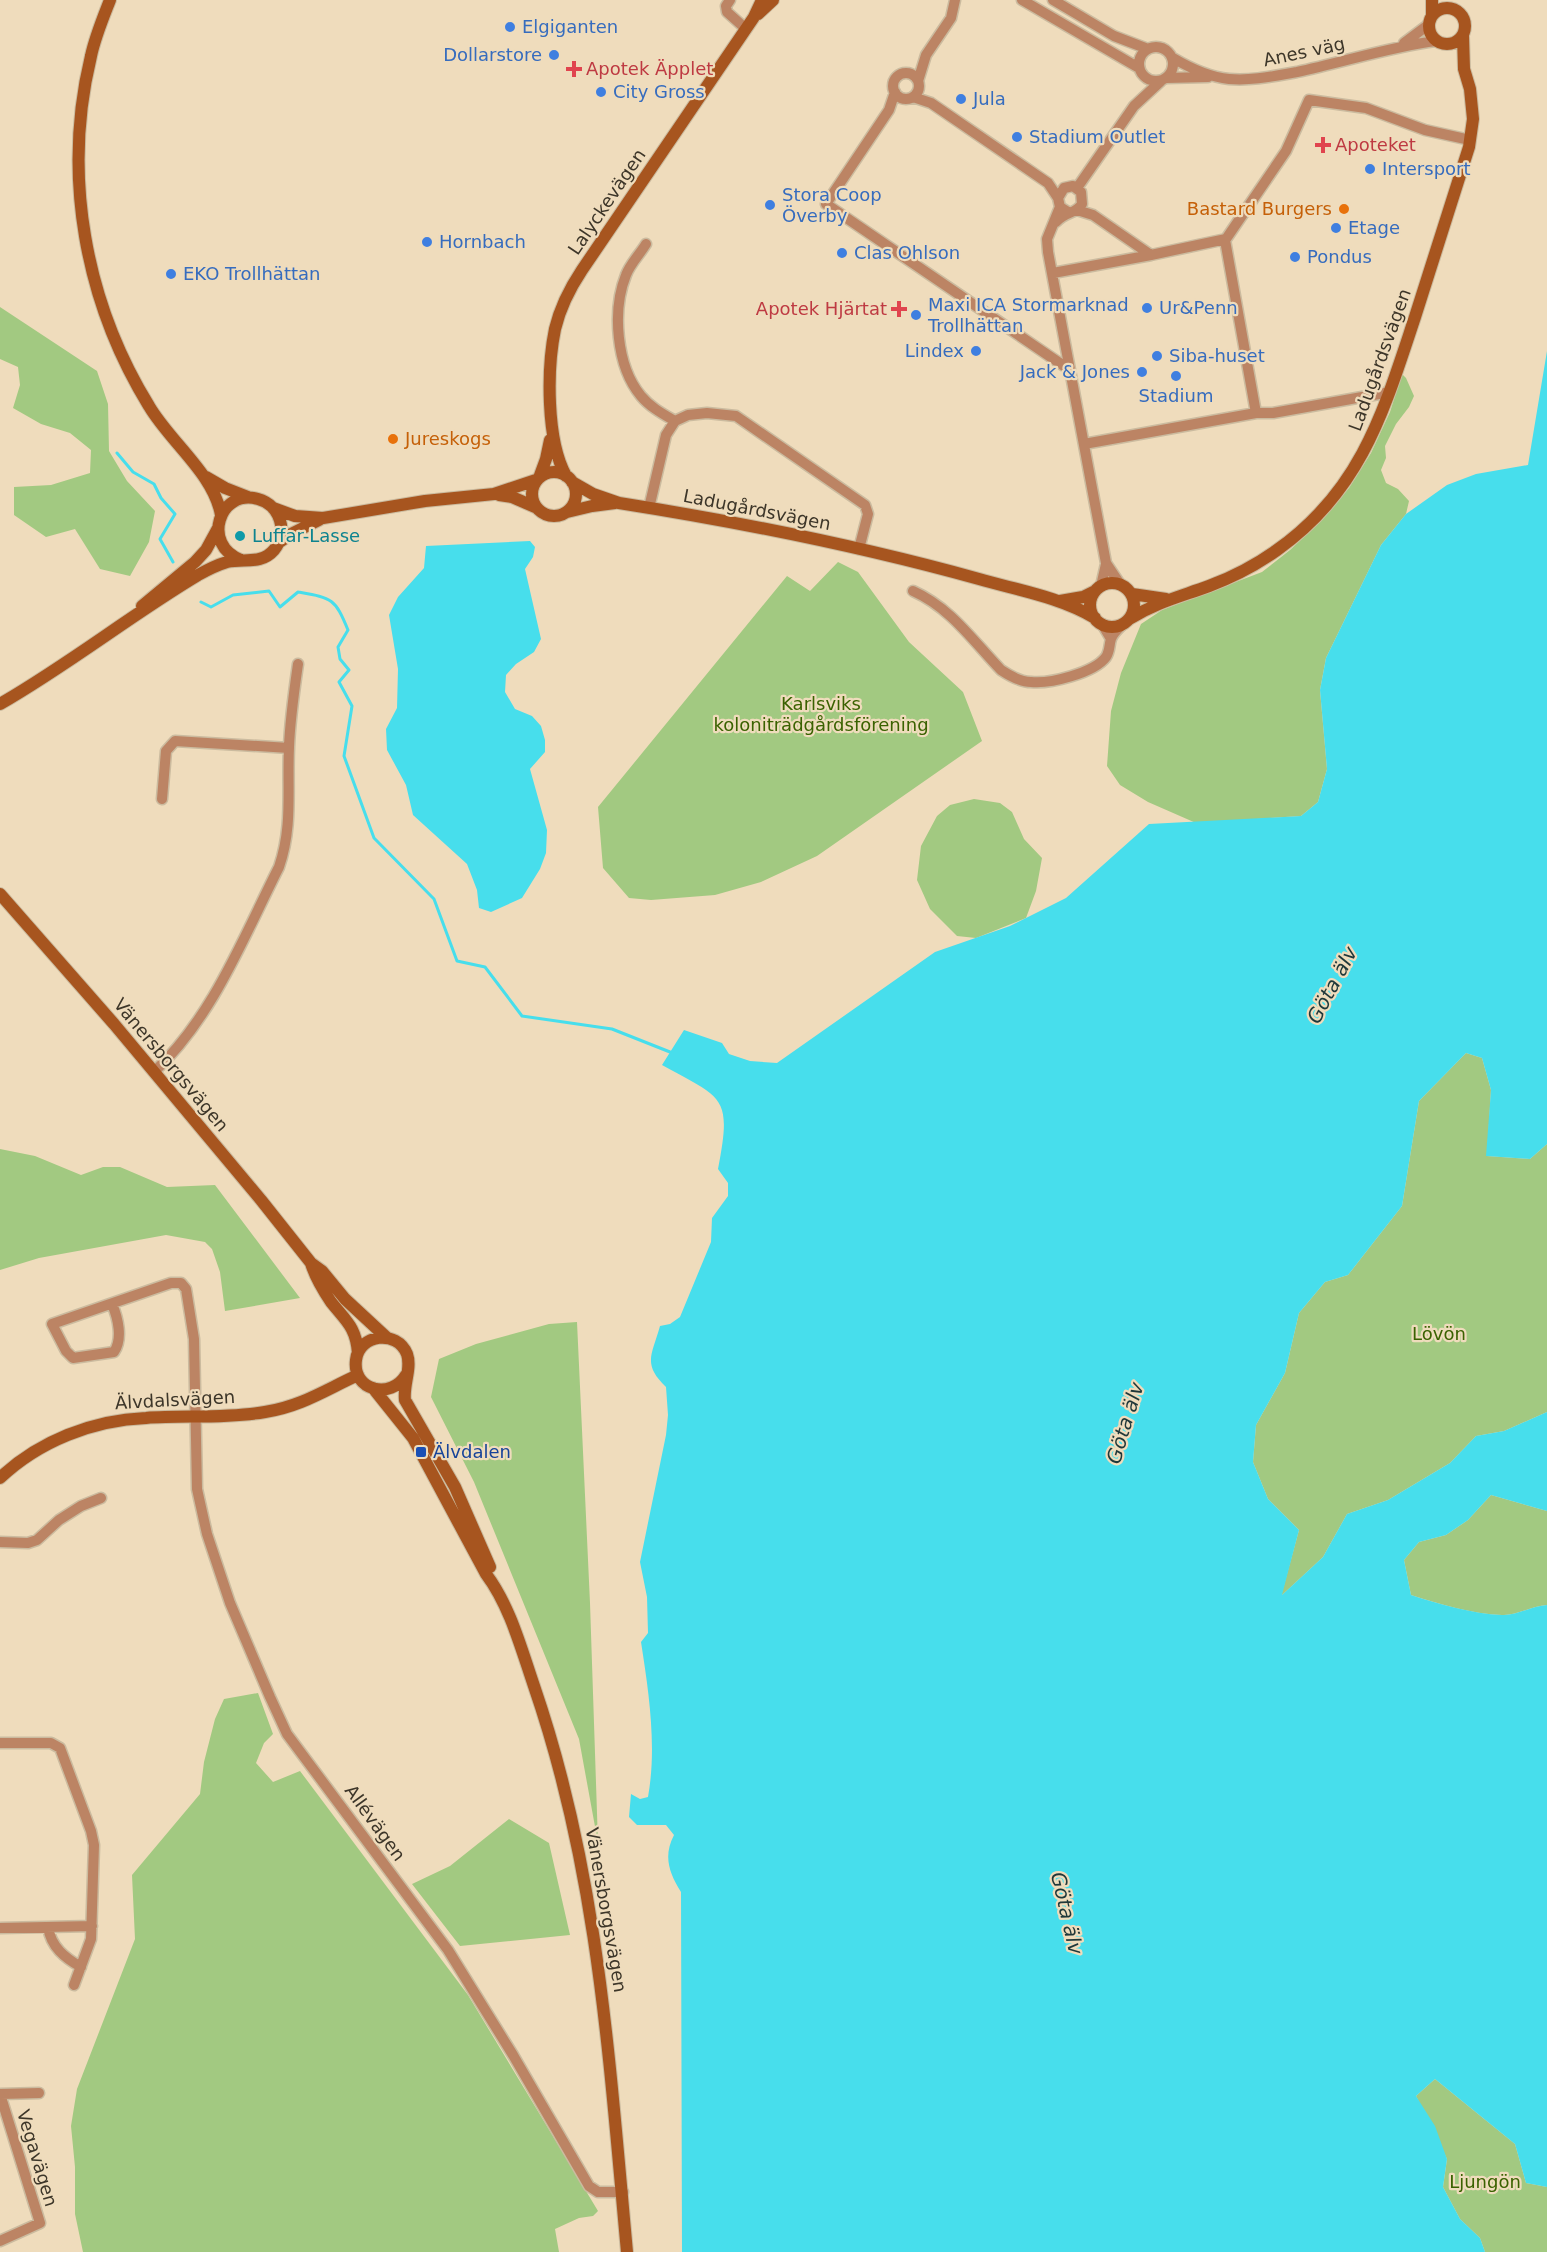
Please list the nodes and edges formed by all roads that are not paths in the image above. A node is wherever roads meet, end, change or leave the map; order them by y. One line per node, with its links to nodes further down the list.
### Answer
1 (110, 0): 46 (main road)
2 (730, 0): 12 (street)
3 (762, 0): 10 (main road)
4 (773, 0): 10 (main road)
5 (1022, 0): 20 (street)
6 (1053, 0): 16 (street)
7 (1432, 0): 11 (main road)
8 (956, 3): 17 (street)
9 (1446, 4): 11 (main road); 13 (main road)
10 (754, 17): 12 (main road, Lalyckevägen)
11 (1430, 20): 14 (main road); 15 (street, Anes väg)
12 (746, 29): 44 (main road, Lalyckevägen)
13 (1463, 36): 14 (main road); 19 (main road, Ladugårdsvägen)
14 (1440, 43): 15 (street, Anes väg); 19 (main road, Ladugårdsvägen)
15 (1396, 48): 22 (street, Anes väg)
16 (1148, 49): 18 (street); 20 (street)
17 (926, 56): 21 (street); 24 (street)
18 (1173, 58): 22 (street, Anes väg); 23 (street)
19 (1464, 69): 30 (main road, Ladugårdsvägen)
20 (1140, 70): 23 (street); 28 (street)
21 (906, 73): 24 (street); 25 (street)
22 (1217, 77): 23 (street, Anes väg)
23 (1164, 80): 28 (street)
24 (918, 83): 26 (street); 27 (street)
25 (895, 92): 26 (street); 29 (street)
26 (909, 98): 27 (street); 29 (street)
27 (931, 103): 31 (street)
28 (1134, 106): 32 (street)
29 (890, 110): 40 (street)
30 (1470, 140): 36 (street); 41 (main road, Ladugårdsvägen)
31 (1048, 183): 32 (street); 34 (street)
32 (1072, 188): 33 (street); 34 (street)
33 (1083, 199): 34 (street); 35 (street)
34 (1066, 206): 35 (street); 39 (street)
35 (1093, 214): 38 (street)
36 (1225, 240): 38 (street); 42 (street)
37 (646, 244): 43 (street)
38 (1151, 255): 39 (street)
39 (1053, 273): 40 (street)
40 (1069, 365): 45 (street)
41 (1390, 392): 42 (street); 67 (main road, Ladugårdsvägen)
42 (1256, 413): 45 (street)
43 (675, 421): 54 (street); 60 (street, Ladugårdsvägen)
44 (552, 430): 47 (main road, Lalyckevägen); 48 (main road, Lalyckevägen)
45 (1084, 444): 62 (street)
46 (203, 474): 50 (main road); 56 (main road)
47 (538, 479): 48 (main road, Ladugårdsvägen); 49 (main road, Ladugårdsvägen); 52 (main road)
48 (569, 479): 51 (main road, Ladugårdsvägen); 55 (main road)
49 (494, 494): 52 (main road, Ladugårdsvägen); 57 (main road, Ladugårdsvägen)
50 (248, 497): 53 (main road); 56 (main road)
51 (619, 503): 54 (main road, Ladugårdsvägen); 55 (main road, Ladugårdsvägen)
52 (535, 507): 55 (main road, Ladugårdsvägen)
53 (273, 508): 57 (main road, Ladugårdsvägen); 59 (main road)
54 (649, 508): 60 (main road, Ladugårdsvägen)
55 (567, 512)
56 (221, 515): 58 (main road)
57 (323, 518): 59 (main road, Ladugårdsvägen)
58 (218, 528): 61 (main road); 69 (main road)
59 (278, 543): 61 (main road)
60 (859, 549): 68 (main road, Ladugårdsvägen)
61 (241, 560): 69 (main road)
62 (1106, 563): 63 (street); 64 (street)
63 (1120, 584): 64 (main road); 66 (main road)
64 (1098, 588): 68 (main road, Ladugårdsvägen); 70 (main road)
65 (913, 591): 72 (street)
66 (1132, 594): 67 (main road, Ladugårdsvägen); 71 (main road)
67 (1167, 599): 71 (main road, Ladugårdsvägen)
68 (1059, 601): 70 (main road, Ladugårdsvägen)
69 (131, 617): 74 (main road)
70 (1098, 621): 71 (main road); 72 (street)
71 (1126, 621): 72 (street)
72 (1111, 639)
73 (298, 664): 77 (street)
74 (26, 689): 75 (main road); 76 (main road)
75 (0, 704)
76 (0, 714)
77 (289, 748): 78 (street); 80 (street)
78 (162, 799)
79 (0, 894): 80 (main road, Vänersborgsvägen)
80 (154, 1072): 81 (main road, Vänersborgsvägen)
81 (311, 1263): 83 (main road, Vänersborgsvägen); 84 (main road, Vänersborgsvägen)
82 (112, 1304): 82 (street); 88 (street, Allévägen)
83 (386, 1337): 84 (main road); 86 (main road, Vänersborgsvägen)
84 (358, 1353): 85 (main road, Vänersborgsvägen)
85 (358, 1375): 87 (main road, Vänersborgsvägen); 88 (main road, Älvdalsvägen)
86 (406, 1375): 87 (main road); 92 (main road, Vänersborgsvägen)
87 (373, 1388): 92 (main road, Vänersborgsvägen)
88 (197, 1417): 89 (main road, Älvdalsvägen); 101 (street, Allévägen)
89 (0, 1478)
90 (101, 1498): 91 (street)
91 (0, 1542)
92 (495, 1586): 101 (main road, Vänersborgsvägen)
93 (0, 1743): 94 (street)
94 (92, 1926): 96 (street); 97 (street)
95 (0, 1927): 96 (street)
96 (48, 1927): 97 (street)
97 (81, 1967): 98 (street)
98 (74, 1985)
99 (39, 2093): 100 (street, Vegavägen)
100 (0, 2094): 102 (street, Vegavägen)
101 (623, 2192): 103 (main road, Vänersborgsvägen)
102 (0, 2241)
103 (627, 2252)

